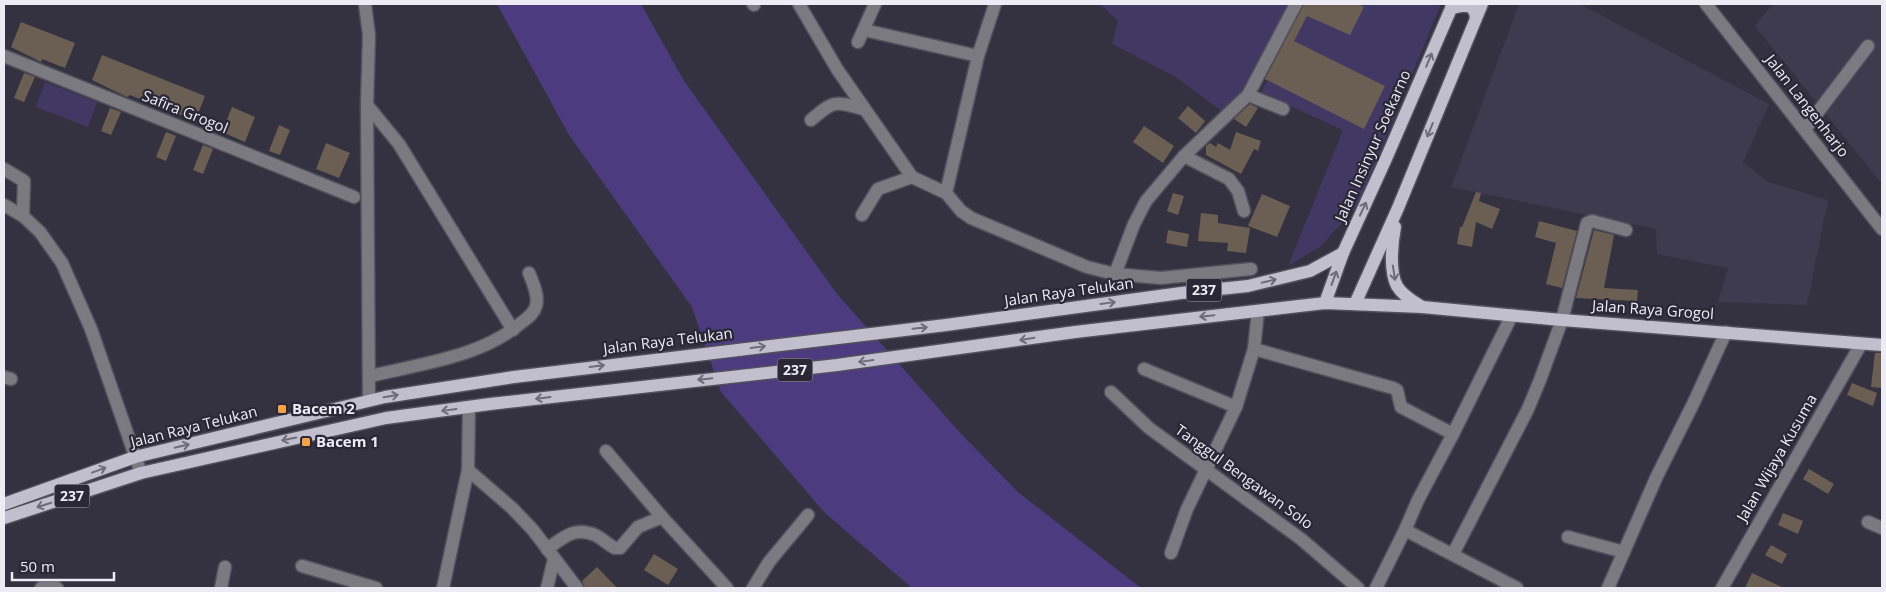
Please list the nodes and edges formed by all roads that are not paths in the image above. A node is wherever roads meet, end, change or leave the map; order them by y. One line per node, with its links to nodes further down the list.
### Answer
1 (365, 4): 16 (street)
2 (799, 4): 17 (street)
3 (875, 4): 10 (street)
4 (996, 4): 14 (street)
5 (1296, 4): 15 (street)
6 (1482, 4): 9 (main road)
7 (1706, 4): 20 (street, Jalan Langenharjo)
8 (1452, 6): 9 (main road); 33 (main road, Jalan Insinyur Soekarno, one-way to 8)
9 (1476, 18): 27 (main road, one-way to 27)
10 (864, 30): 11 (street); 14 (street)
11 (858, 42)
12 (1868, 46): 20 (street)
13 (4, 56): 25 (street, Safira Grogol)
14 (978, 56): 24 (street)
15 (1248, 96): 18 (street); 21 (street)
16 (367, 105): 43 (street); 49 (street)
17 (864, 109): 19 (street); 23 (street)
18 (1282, 109)
19 (812, 120)
20 (1805, 129): 31 (street, Jalan Langenharjo)
21 (1184, 156): 28 (street); 36 (street)
22 (4, 169): 30 (street)
23 (912, 177): 24 (street); 29 (street)
24 (946, 193): 36 (street)
25 (354, 197)
26 (4, 205): 30 (street)
27 (1398, 208): 38 (main road); 39 (main road, one-way to 39)
28 (1244, 211)
29 (862, 215)
30 (23, 216): 56 (street)
31 (1882, 229)
32 (1626, 230): 42 (street)
33 (1343, 253): 37 (main road, Jalan Insinyur Soekarno, one-way to 33); 51 (main road, Jalan Raya Telukan / 237, one-way to 33)
34 (1251, 270): 36 (street)
35 (529, 273): 43 (street)
36 (1115, 274)
37 (1325, 303): 38 (main road, Jalan Raya Grogol); 40 (main road, 237)
38 (1355, 304): 39 (main road, Jalan Raya Grogol)
39 (1422, 307): 41 (main road, Jalan Raya Grogol)
40 (1258, 311): 47 (street); 52 (main road, 237, one-way to 52)
41 (1512, 315): 42 (main road, Jalan Raya Grogol); 54 (street)
42 (1562, 320): 44 (main road, Jalan Raya Grogol); 71 (street)
43 (513, 330): 49 (street)
44 (1726, 332): 45 (main road, Jalan Raya Grogol); 68 (street)
45 (1861, 344): 46 (main road, Jalan Raya Grogol); 87 (street, Jalan Wijaya Kusuma)
46 (1882, 345)
47 (1254, 349): 53 (street); 54 (street)
48 (1144, 369): 53 (street)
49 (370, 376): 51 (street)
50 (1111, 392): 58 (street, Tanggul Bengawan Solo)
51 (369, 400): 56 (main road, Jalan Raya Telukan / 237, one-way to 51)
52 (470, 407): 57 (street); 59 (main road, 237, one-way to 59)
53 (1236, 407): 58 (street)
54 (1453, 434): 66 (street)
55 (606, 451): 62 (street)
56 (135, 457): 59 (street); 60 (main road, Jalan Raya Telukan / 237, one-way to 56)
57 (468, 470): 70 (street); 78 (street)
58 (1207, 470): 69 (street); 83 (street, Tanggul Bengawan Solo)
59 (141, 473): 63 (main road, 237, one-way to 63)
60 (4, 504)
61 (808, 515): 82 (street)
62 (662, 517): 70 (street); 81 (street)
63 (4, 518)
64 (1868, 522): 65 (street)
65 (1882, 528)
66 (1405, 530): 71 (street); 84 (street)
67 (1568, 537): 68 (street)
68 (1624, 552): 86 (street)
69 (1171, 553)
70 (551, 554): 79 (street); 80 (street)
71 (1454, 554): 85 (street)
72 (302, 566): 77 (street)
73 (225, 567): 76 (street)
74 (41, 588): 75 (street)
75 (58, 588)
76 (221, 588)
77 (376, 588)
78 (443, 588)
79 (547, 588)
80 (577, 588)
81 (727, 588)
82 (752, 588)
83 (1358, 588)
84 (1376, 588)
85 (1517, 588)
86 (1608, 588)
87 (1722, 588)

